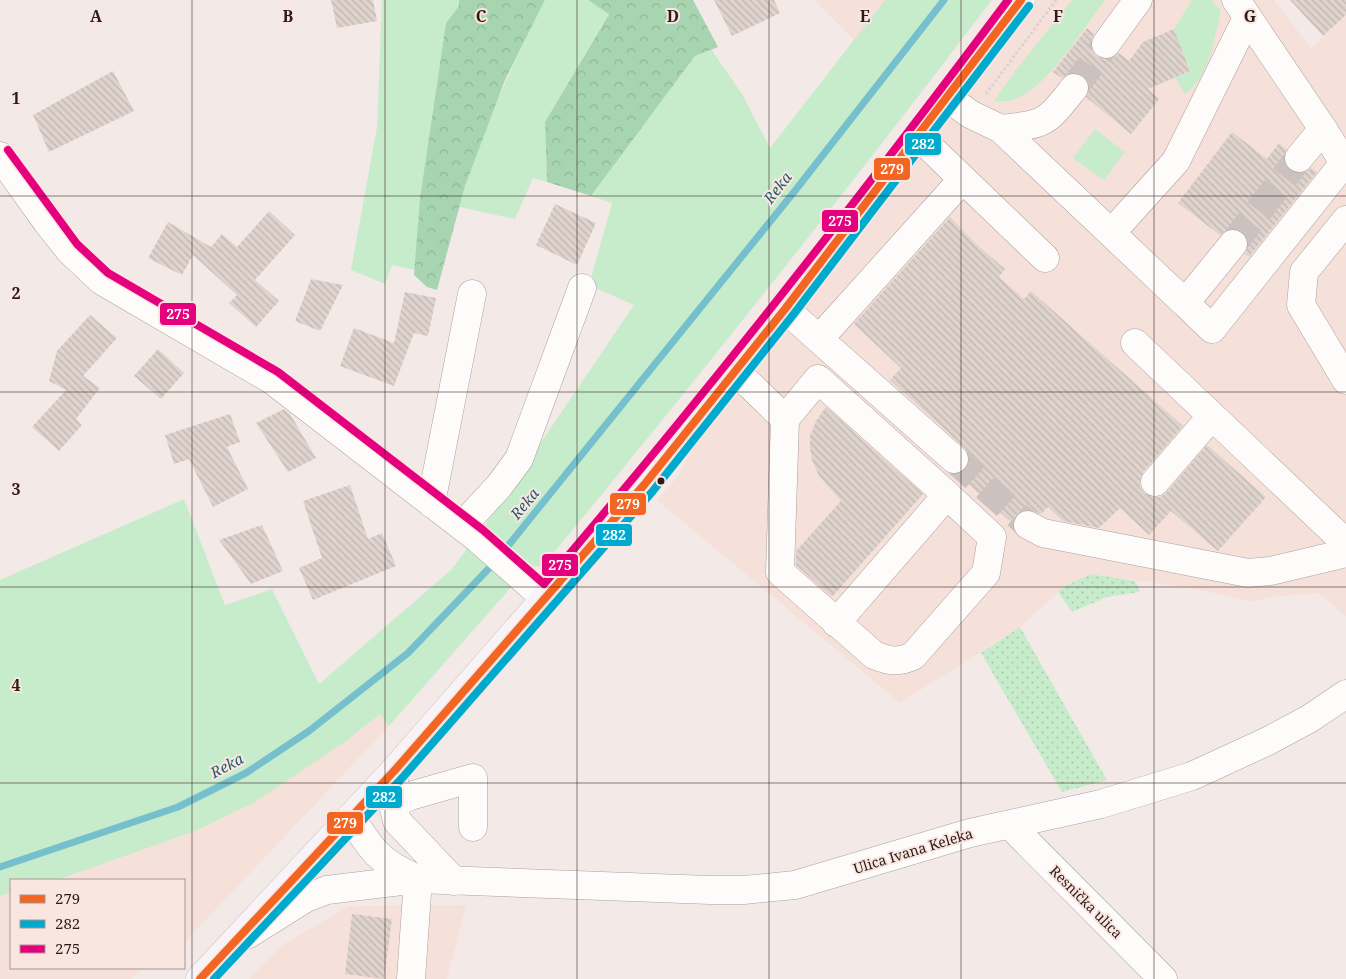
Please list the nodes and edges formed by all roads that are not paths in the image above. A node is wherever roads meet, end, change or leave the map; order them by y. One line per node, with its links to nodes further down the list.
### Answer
1 (1022, 0): 6 (main road)
2 (1138, 0): 4 (street)
3 (1242, 9): 8 (street); 14 (street)
4 (1106, 44)
5 (1074, 88): 7 (street)
6 (948, 98): 7 (street); 9 (main road)
7 (1001, 129): 14 (street)
8 (1323, 129): 11 (street); 19 (street)
9 (918, 136): 12 (street); 20 (main road)
10 (0, 156): 30 (street)
11 (1299, 158)
12 (962, 180): 16 (street); 21 (street)
13 (1346, 220): 24 (street)
14 (1112, 232): 19 (street)
15 (1233, 244): 19 (street)
16 (1045, 258)
17 (582, 288): 32 (street)
18 (472, 294): 30 (street)
19 (1185, 303)
20 (785, 309): 21 (street); 23 (main road)
21 (820, 338): 27 (street)
22 (1135, 343): 25 (street)
23 (734, 373): 26 (street); 35 (main road)
24 (1346, 380)
25 (1212, 416): 28 (street); 33 (street)
26 (785, 419): 29 (street); 36 (street)
27 (954, 458)
28 (1155, 482)
29 (947, 495): 36 (street); 36 (street)
30 (431, 503): 32 (street)
31 (1028, 525): 34 (street)
32 (469, 532): 35 (street)
33 (1346, 543)
34 (1346, 554)
35 (545, 598): 38 (main road)
36 (836, 623)
37 (1346, 694): 41 (street, Ulica Ivana Keleka)
38 (395, 770): 39 (street); 40 (main road)
39 (393, 804): 42 (street); 44 (street)
40 (351, 817): 43 (street, Ulica Ivana Keleka); 45 (main road)
41 (1010, 825): 44 (street, Ulica Ivana Keleka); 48 (street, Resnička ulica)
42 (473, 827)
43 (418, 879): 44 (street, Ulica Ivana Keleka); 45 (street, Ulica Ivana Keleka); 47 (street)
44 (454, 882)
45 (233, 944): 46 (main road)
46 (202, 978)
47 (410, 979)
48 (1163, 979)

